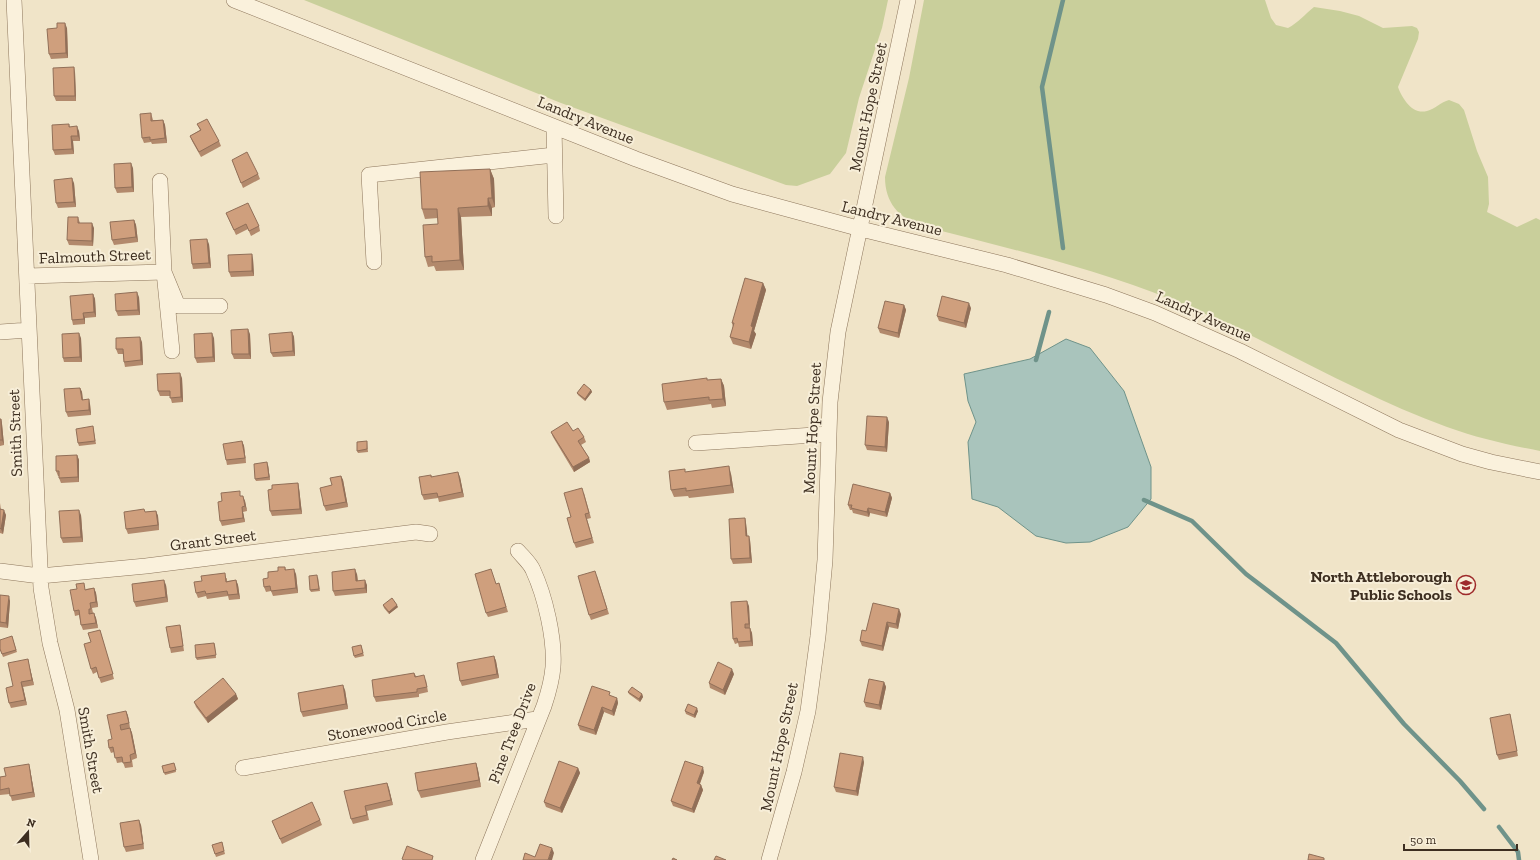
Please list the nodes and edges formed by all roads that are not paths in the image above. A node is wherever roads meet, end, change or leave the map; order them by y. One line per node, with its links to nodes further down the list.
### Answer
1 (14, 0): 11 (street, Smith Street)
2 (234, 0): 4 (street, Landry Avenue)
3 (908, 0): 8 (street, Mount Hope Street)
4 (554, 127): 5 (street); 8 (street, Landry Avenue)
5 (554, 155): 7 (street); 9 (street)
6 (160, 181): 10 (street, Falmouth Street)
7 (556, 216)
8 (861, 229): 16 (street, Mount Hope Street); 18 (street, Landry Avenue)
9 (374, 262)
10 (164, 272): 11 (street, Falmouth Street); 12 (street, Falmouth Street); 15 (street, Falmouth Street)
11 (26, 276): 13 (street, Smith Street)
12 (220, 306)
13 (29, 330): 14 (street); 22 (street, Smith Street)
14 (0, 332)
15 (172, 350)
16 (828, 434): 17 (street); 27 (street, Mount Hope Street)
17 (696, 443)
18 (1540, 472)
19 (430, 534): 22 (street, Grant Street)
20 (518, 550): 23 (street, Pine Tree Drive)
21 (0, 571): 22 (street, Grant Street)
22 (40, 576): 25 (street, Smith Street)
23 (537, 719): 24 (street, Stonewood Circle); 26 (street, Pine Tree Drive)
24 (243, 768)
25 (91, 860)
26 (484, 860)
27 (769, 860)

